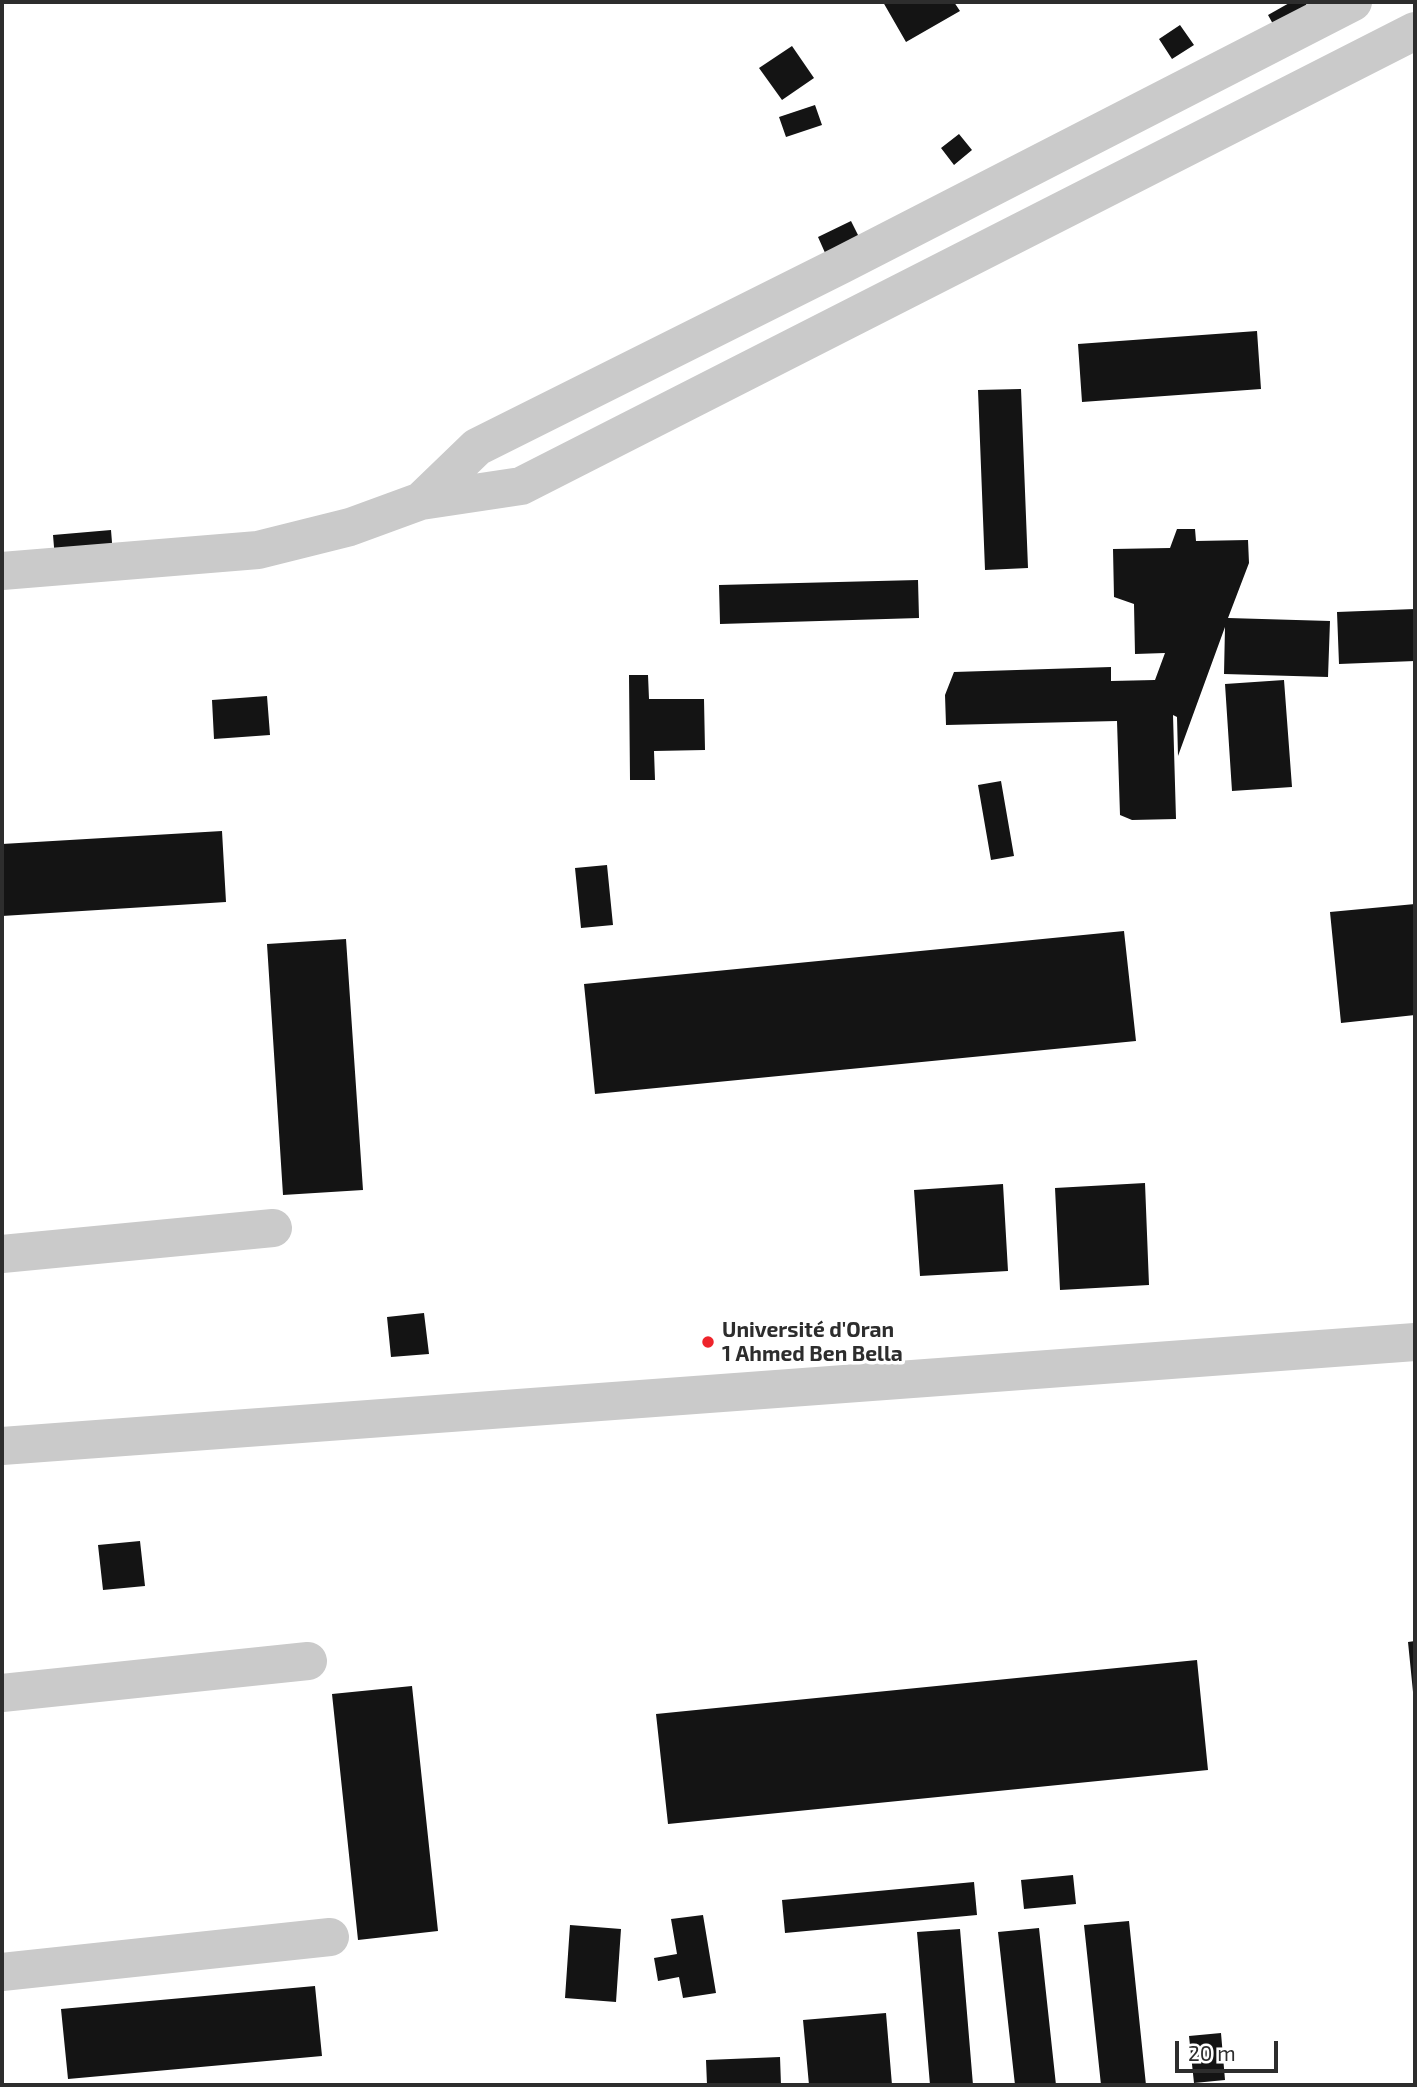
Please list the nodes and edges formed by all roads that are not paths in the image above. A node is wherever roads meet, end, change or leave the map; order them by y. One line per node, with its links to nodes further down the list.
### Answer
1 (1353, 2): 3 (street)
2 (1415, 31): 3 (street)
3 (421, 501): 4 (street)
4 (2, 571)
5 (273, 1228): 6 (street)
6 (2, 1254)
7 (1415, 1342): 8 (street)
8 (2, 1446)
9 (308, 1661): 10 (street)
10 (2, 1693)
11 (330, 1937): 12 (street)
12 (2, 1972)

